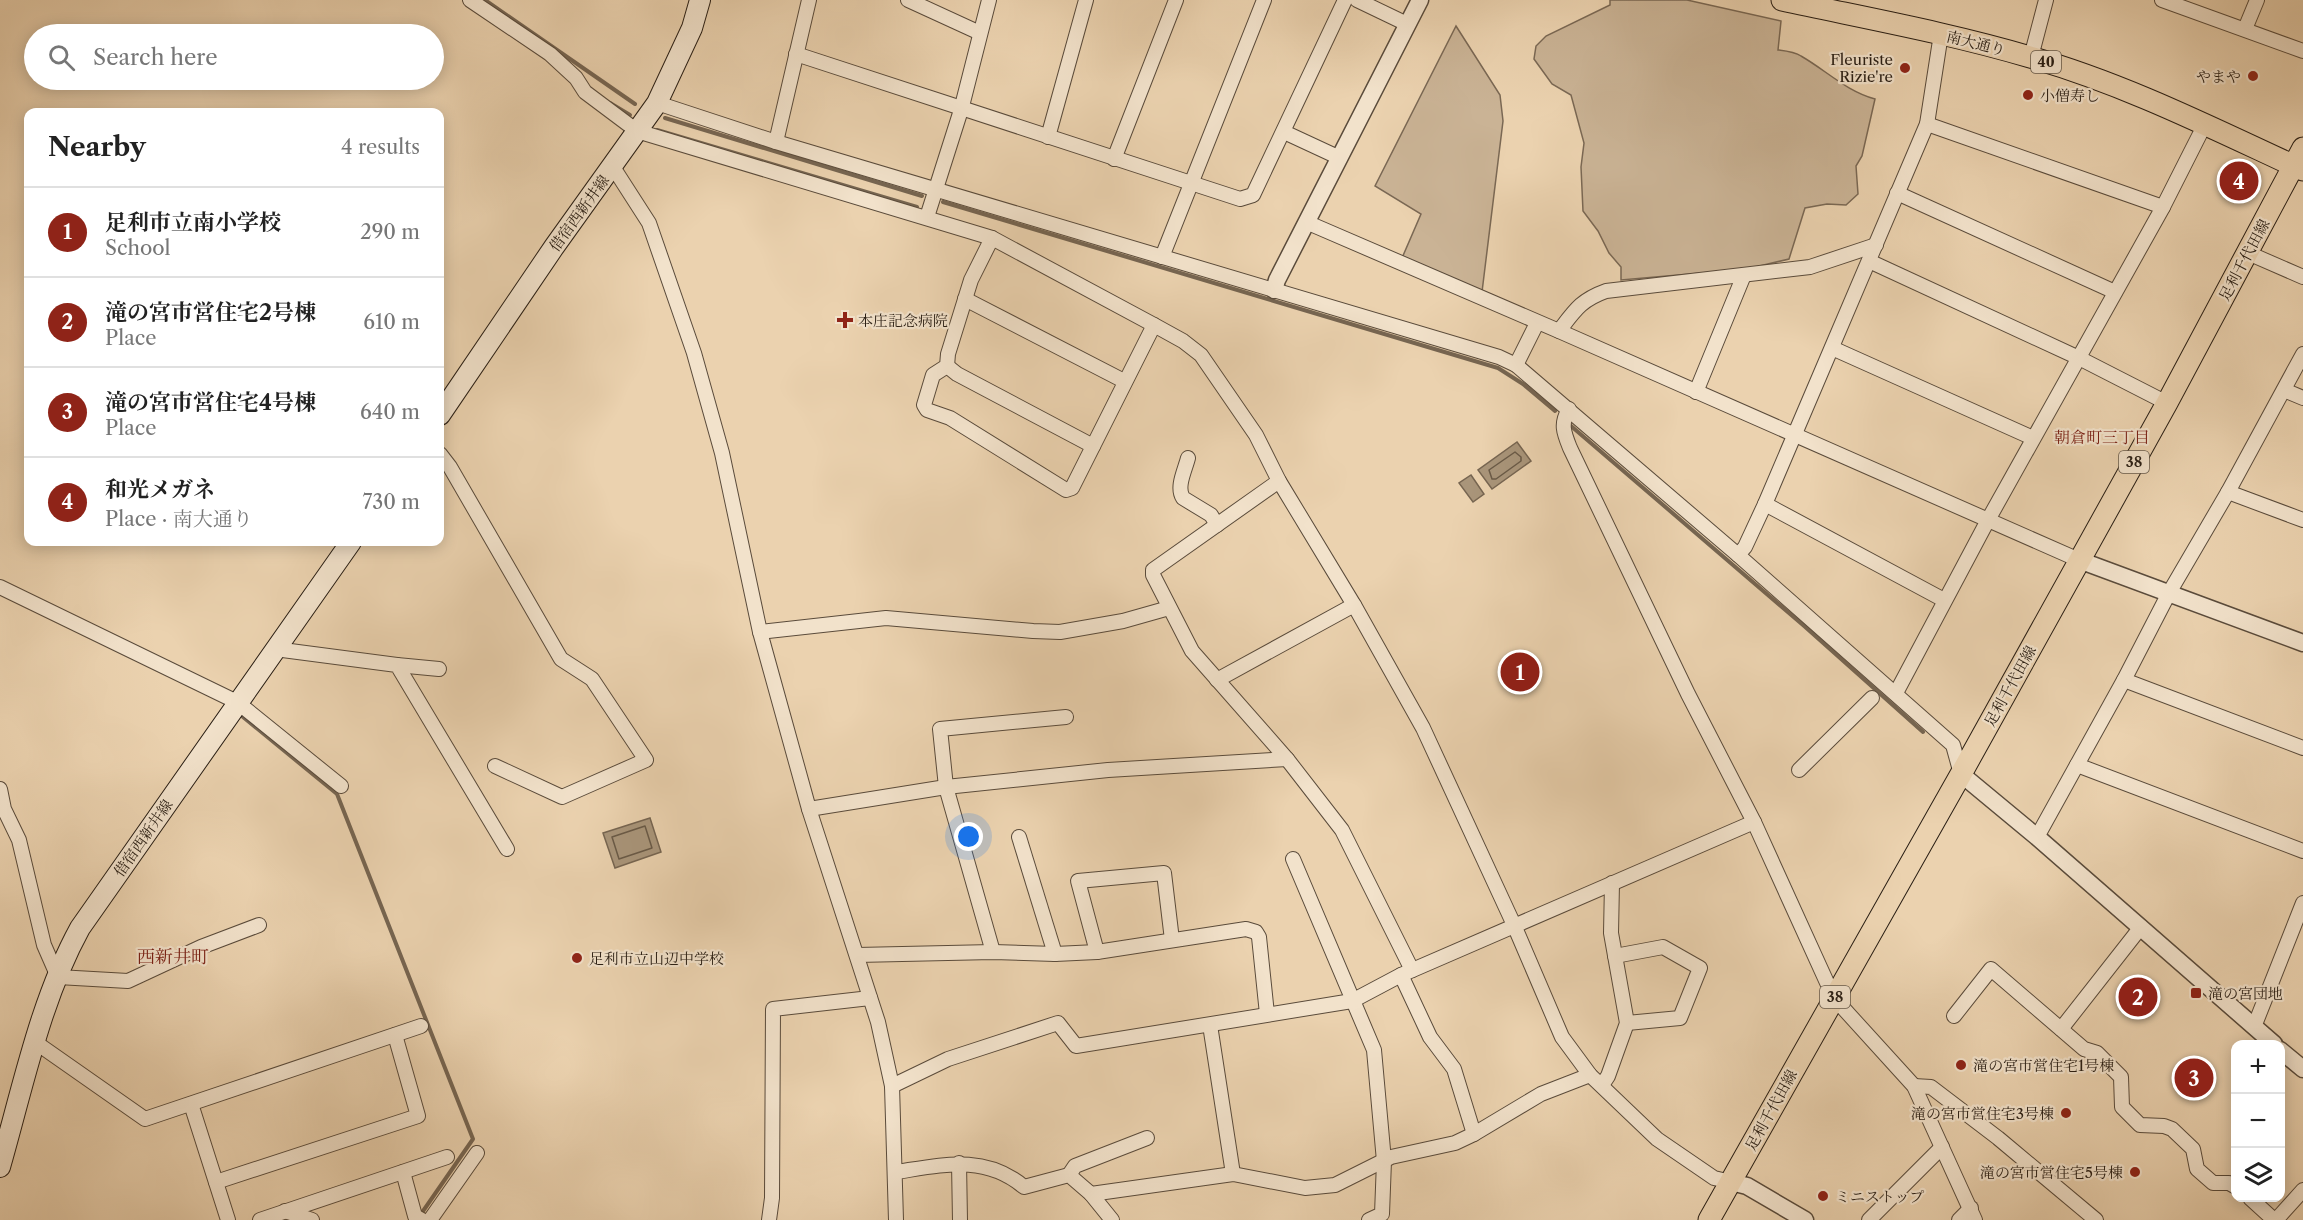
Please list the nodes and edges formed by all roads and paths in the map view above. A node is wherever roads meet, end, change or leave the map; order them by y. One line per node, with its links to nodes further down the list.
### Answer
1 (470, 0): 27 (street)
2 (700, 0): 23 (main road, 借宿西新井線)
3 (808, 0): 21 (street)
4 (908, 0): 18 (street)
5 (989, 0): 18 (street)
6 (1086, 0): 29 (street)
7 (1176, 0): 32 (street)
8 (1264, 0): 35 (street)
9 (1345, 0): 28 (street)
10 (1357, 0): 16 (street)
11 (1420, 0): 16 (street)
12 (1782, 0): 19 (main road, 南大通り / 40)
13 (2046, 0): 22 (street)
14 (2162, 0): 17 (street)
15 (2257, 0): 17 (street)
16 (1407, 24): 31 (street)
17 (2245, 29): 20 (street)
18 (980, 33): 24 (street)
19 (1941, 34): 22 (main road, 南大通り / 40); 25 (street)
20 (2303, 51)
21 (796, 54): 24 (street); 30 (street)
22 (2031, 57): 26 (main road, 南大通り / 40)
23 (657, 103): 27 (main road, 借宿西新井線); 30 (street)
24 (961, 110): 29 (street); 36 (street)
25 (1927, 124): 37 (street); 38 (street)
26 (2204, 126): 33 (main road, 南大通り / 40); 38 (street)
27 (637, 131): 34 (main road, 借宿西新井線); 39 (street)
28 (1284, 132): 31 (street); 35 (street)
29 (1048, 137): 32 (street)
30 (776, 142): 36 (street)
31 (1341, 158): 40 (street)
32 (1114, 159): 35 (street)
33 (2300, 162): 43 (main road, 足利千代田線 / 38)
34 (613, 167): 64 (main road, 借宿西新井線); 85 (street)
35 (1190, 183): 44 (street)
36 (936, 189): 39 (street); 44 (street)
37 (1897, 193): 42 (street); 49 (street)
38 (2163, 207): 49 (street)
39 (927, 217): 41 (street)
40 (1306, 222): 48 (street); 51 (street)
41 (992, 238): 50 (street); 52 (street)
42 (1876, 245): 45 (street); 46 (street)
43 (2248, 253): 47 (street); 63 (main road, 足利千代田線 / 38)
44 (1162, 257): 48 (street)
45 (1869, 261): 54 (street); 56 (street)
46 (1744, 275): 53 (street); 61 (street)
47 (2303, 277)
48 (1274, 290): 57 (street)
49 (2115, 292): 56 (street)
50 (965, 299): 58 (street); 59 (street)
51 (1537, 323): 53 (street); 57 (street)
52 (1154, 325): 59 (street); 71 (street)
53 (1559, 331): 61 (street)
54 (1832, 348): 66 (street); 67 (street)
55 (2303, 354): 60 (street)
56 (2079, 358): 63 (street); 67 (street)
57 (1516, 365): 65 (street)
58 (947, 366): 68 (street); 68 (street)
59 (1124, 381): 68 (street)
60 (2284, 390): 62 (street); 72 (street)
61 (1696, 392): 66 (street)
62 (2303, 398)
63 (2167, 403): 79 (main road, 足利千代田線 / 38)
64 (444, 409)
65 (1569, 409): 78 (street); 106 (street)
66 (1793, 435): 73 (street); 74 (street)
67 (2033, 438): 74 (street)
68 (1093, 446)
69 (1188, 458): 76 (street)
70 (444, 459): 99 (street)
71 (1279, 481): 76 (street); 83 (street)
72 (2228, 492): 75 (street); 81 (street)
73 (1765, 504): 78 (street); 82 (street)
74 (1988, 520): 79 (street); 82 (street)
75 (2303, 520)
76 (1217, 525): 84 (street)
77 (348, 546): 87 (main road, 借宿西新井線)
78 (1738, 555): 92 (street)
79 (2079, 560): 81 (street); 101 (main road, 足利千代田線 / 38)
80 (0, 587): 94 (street)
81 (2169, 593): 86 (street); 91 (street)
82 (1944, 600): 92 (street)
83 (1354, 605): 90 (street); 115 (street)
84 (1169, 608): 85 (street); 90 (street)
85 (760, 632): 105 (street)
86 (2303, 644)
87 (275, 650): 88 (street); 94 (main road, 借宿西新井線)
88 (397, 665): 89 (street); 109 (street)
89 (439, 669)
90 (1217, 680): 97 (street)
91 (2124, 680): 96 (street); 98 (street)
92 (1896, 693): 101 (street)
93 (1872, 698): 100 (street)
94 (237, 702): 102 (street); 124 (main road, 借宿西新井線)
95 (1066, 717): 103 (street)
96 (2303, 748)
97 (1287, 759): 103 (street); 123 (street)
98 (2077, 765): 108 (street); 110 (street)
99 (495, 766)
100 (1799, 770)
101 (1961, 774): 108 (street); 126 (main road, 足利千代田線 / 38)
102 (341, 786)
103 (946, 787): 105 (street); 118 (street)
104 (0, 789): 124 (street)
105 (809, 809): 121 (street)
106 (1754, 822): 112 (street); 126 (street)
107 (1019, 837): 120 (street)
108 (2037, 837): 116 (street)
109 (507, 849)
110 (2303, 851)
111 (1293, 859): 127 (street)
112 (1612, 883): 115 (street); 122 (street)
113 (2303, 903): 133 (street)
114 (259, 925): 124 (street)
115 (1514, 925): 123 (street); 140 (street)
116 (2141, 927): 133 (street); 134 (street)
117 (1172, 940): 119 (street); 119 (street); 128 (street)
118 (993, 952): 120 (street); 121 (street)
119 (1097, 952): 120 (street)
120 (1054, 954)
121 (857, 955): 125 (street)
122 (1615, 956): 130 (street); 130 (street)
123 (1407, 973): 127 (street); 145 (street)
124 (58, 977): 137 (main road, 借宿西新井線)
125 (870, 998): 142 (street); 171 (street)
126 (1834, 998): 143 (street); 158 (main road, 足利千代田線 / 38)
127 (1352, 1001): 128 (street); 150 (street)
128 (1267, 1014): 131 (street)
129 (1954, 1016): 134 (street)
130 (1627, 1023): 141 (street)
131 (1210, 1025): 142 (street); 155 (street)
132 (421, 1026): 135 (street)
133 (2254, 1027): 136 (street)
134 (2061, 1029): 159 (street)
135 (395, 1035): 144 (street); 157 (street)
136 (2269, 1040)
137 (35, 1042): 144 (street); 152 (main road, 借宿西新井線)
138 (2285, 1054): 139 (street)
139 (2303, 1070)
140 (1590, 1075): 141 (street); 145 (street)
141 (1602, 1085): 158 (street)
142 (892, 1086): 154 (street)
143 (1914, 1086): 147 (street); 180 (street)
144 (191, 1104): 157 (street)
145 (1474, 1134): 150 (street)
146 (1147, 1138): 156 (street)
147 (1942, 1147): 164 (street); 178 (street)
148 (477, 1153): 170 (street)
149 (447, 1157): 153 (street)
150 (1384, 1161): 155 (street); 175 (street)
151 (959, 1163): 154 (street); 156 (street); 173 (street)
152 (0, 1167)
153 (403, 1172): 163 (street); 169 (street)
154 (896, 1172): 172 (street)
155 (1233, 1174): 161 (street)
156 (1069, 1175): 161 (street)
157 (216, 1182): 166 (street)
158 (1731, 1182): 176 (main road, 足利千代田線 / 38); 177 (street)
159 (2231, 1185)
160 (2303, 1190): 165 (street)
161 (1091, 1194): 174 (street)
162 (2257, 1202): 165 (street)
163 (285, 1211): 167 (street); 168 (street)
164 (1973, 1214): 179 (street)
165 (2279, 1219)
166 (228, 1220)
167 (260, 1220)
168 (312, 1220)
169 (422, 1220)
170 (430, 1220)
171 (769, 1220)
172 (896, 1220)
173 (960, 1220)
174 (1112, 1220)
175 (1369, 1220)
176 (1709, 1220)
177 (1805, 1220)
178 (1869, 1220)
179 (1959, 1220)
180 (2096, 1220)

